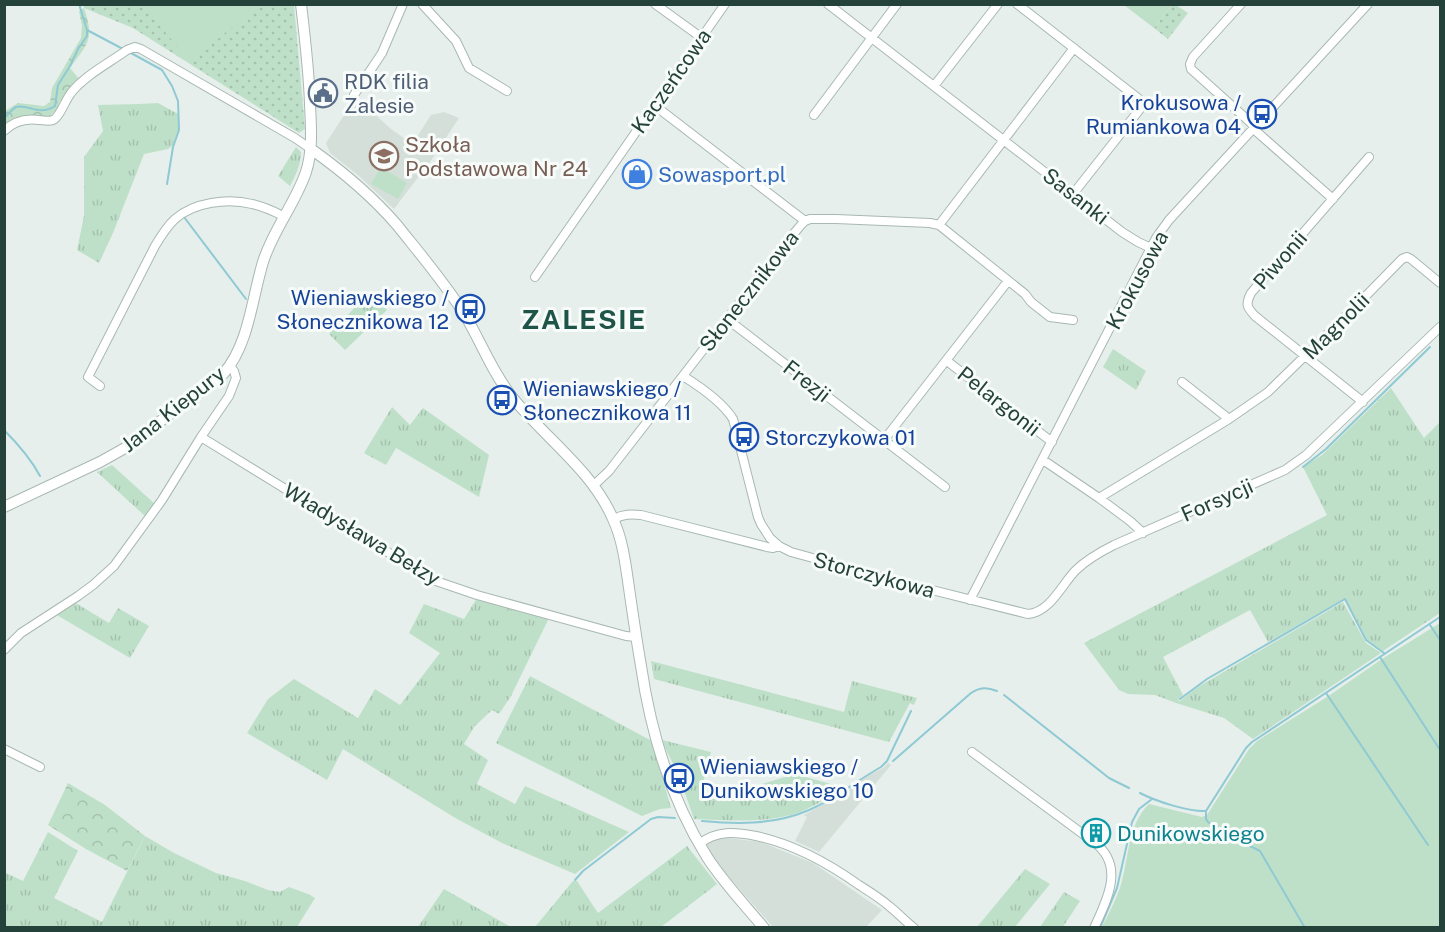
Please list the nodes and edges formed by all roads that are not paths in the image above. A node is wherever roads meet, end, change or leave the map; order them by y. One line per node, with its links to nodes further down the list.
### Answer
1 (301, 4): 23 (street, Jana Kiepury)
2 (403, 4): 17 (street)
3 (422, 4): 16 (street)
4 (655, 4): 12 (street)
5 (725, 4): 12 (street, Kaczeńcowa)
6 (828, 4): 13 (street, Sasanki)
7 (897, 4): 13 (street)
8 (998, 4): 15 (street)
9 (1017, 4): 14 (street)
10 (1241, 4): 20 (street)
11 (1368, 4): 20 (street, Krokusowa)
12 (702, 38): 18 (street, Kaczeńcowa)
13 (872, 39): 15 (street, Sasanki); 19 (street)
14 (1074, 48): 22 (street); 25 (street)
15 (934, 86): 22 (street, Sasanki)
16 (507, 91)
17 (354, 95)
18 (654, 105): 28 (street); 31 (street, Kaczeńcowa)
19 (814, 115)
20 (1255, 128): 26 (street); 30 (street, Krokusowa)
21 (4, 131): 23 (street)
22 (1004, 140): 25 (street, Sasanki); 29 (street)
23 (311, 149): 27 (street, Jana Kiepury); 49 (street)
24 (1369, 157): 26 (street, Piwonii)
25 (1073, 194): 30 (street, Sasanki)
26 (1333, 199): 37 (street, Piwonii)
27 (283, 216): 39 (street, Jana Kiepury); 42 (street)
28 (805, 221): 29 (street, Słonecznikowa); 34 (street, Słonecznikowa)
29 (939, 225): 32 (street)
30 (1151, 248): 47 (street, Krokusowa)
31 (536, 277)
32 (1008, 281): 35 (street); 38 (street, Pelargonii)
33 (1440, 283): 37 (street, Magnolii)
34 (727, 319): 40 (street, Słonecznikowa); 46 (street, Frezji)
35 (1073, 320)
36 (1440, 327): 43 (street, Forsycji)
37 (1306, 356): 43 (street, Piwonii); 44 (street, Magnolii)
38 (947, 361): 46 (street, Pelargonii); 47 (street, Pelargonii)
39 (230, 366): 45 (street); 52 (street, Jana Kiepury)
40 (683, 376): 49 (street, Słonecznikowa); 55 (street, Storczykowa)
41 (1182, 382): 44 (street)
42 (100, 386)
43 (1363, 402): 54 (street, Forsycji)
44 (1229, 419): 51 (street, Magnolii)
45 (201, 437): 57 (street, Władysława Bełzy); 58 (street)
46 (884, 440): 50 (street, Frezji)
47 (1052, 442): 48 (street, Krokusowa)
48 (1043, 460): 51 (street); 56 (street, Krokusowa)
49 (594, 485): 53 (street)
50 (945, 487)
51 (1100, 498): 54 (street)
52 (4, 507)
53 (614, 519): 55 (street, Storczykowa); 57 (street)
54 (1143, 533): 56 (street, Forsycji)
55 (779, 546): 56 (street, Storczykowa)
56 (970, 600)
57 (636, 637): 62 (street)
58 (4, 650)
59 (4, 749): 61 (street)
60 (972, 752): 65 (street)
61 (40, 767)
62 (699, 844): 63 (street); 64 (street)
63 (764, 927)
64 (914, 927)
65 (1094, 927)

